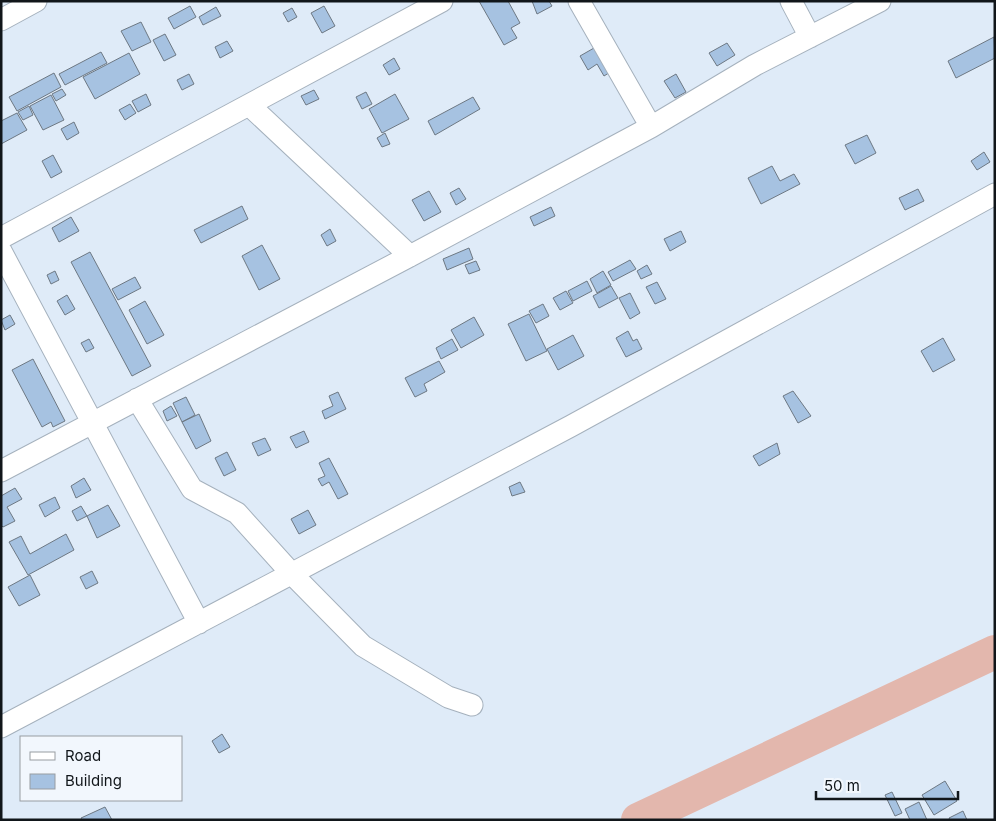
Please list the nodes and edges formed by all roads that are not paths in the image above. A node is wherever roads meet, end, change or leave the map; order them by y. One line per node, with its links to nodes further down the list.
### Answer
1 (36, 1): 6 (street)
2 (442, 1): 8 (street)
3 (579, 1): 9 (street)
4 (791, 1): 7 (street)
5 (880, 1): 7 (street)
6 (1, 20)
7 (810, 37): 9 (street)
8 (249, 106): 11 (street); 13 (street)
9 (651, 127): 13 (street)
10 (995, 194): 17 (street)
11 (1, 238)
12 (1, 251): 15 (street)
13 (410, 256): 14 (street)
14 (137, 399): 15 (street); 17 (street)
15 (92, 423): 16 (street); 18 (street)
16 (1, 471)
17 (292, 574): 18 (street); 19 (street)
18 (199, 623): 20 (street)
19 (472, 706)
20 (1, 727)

